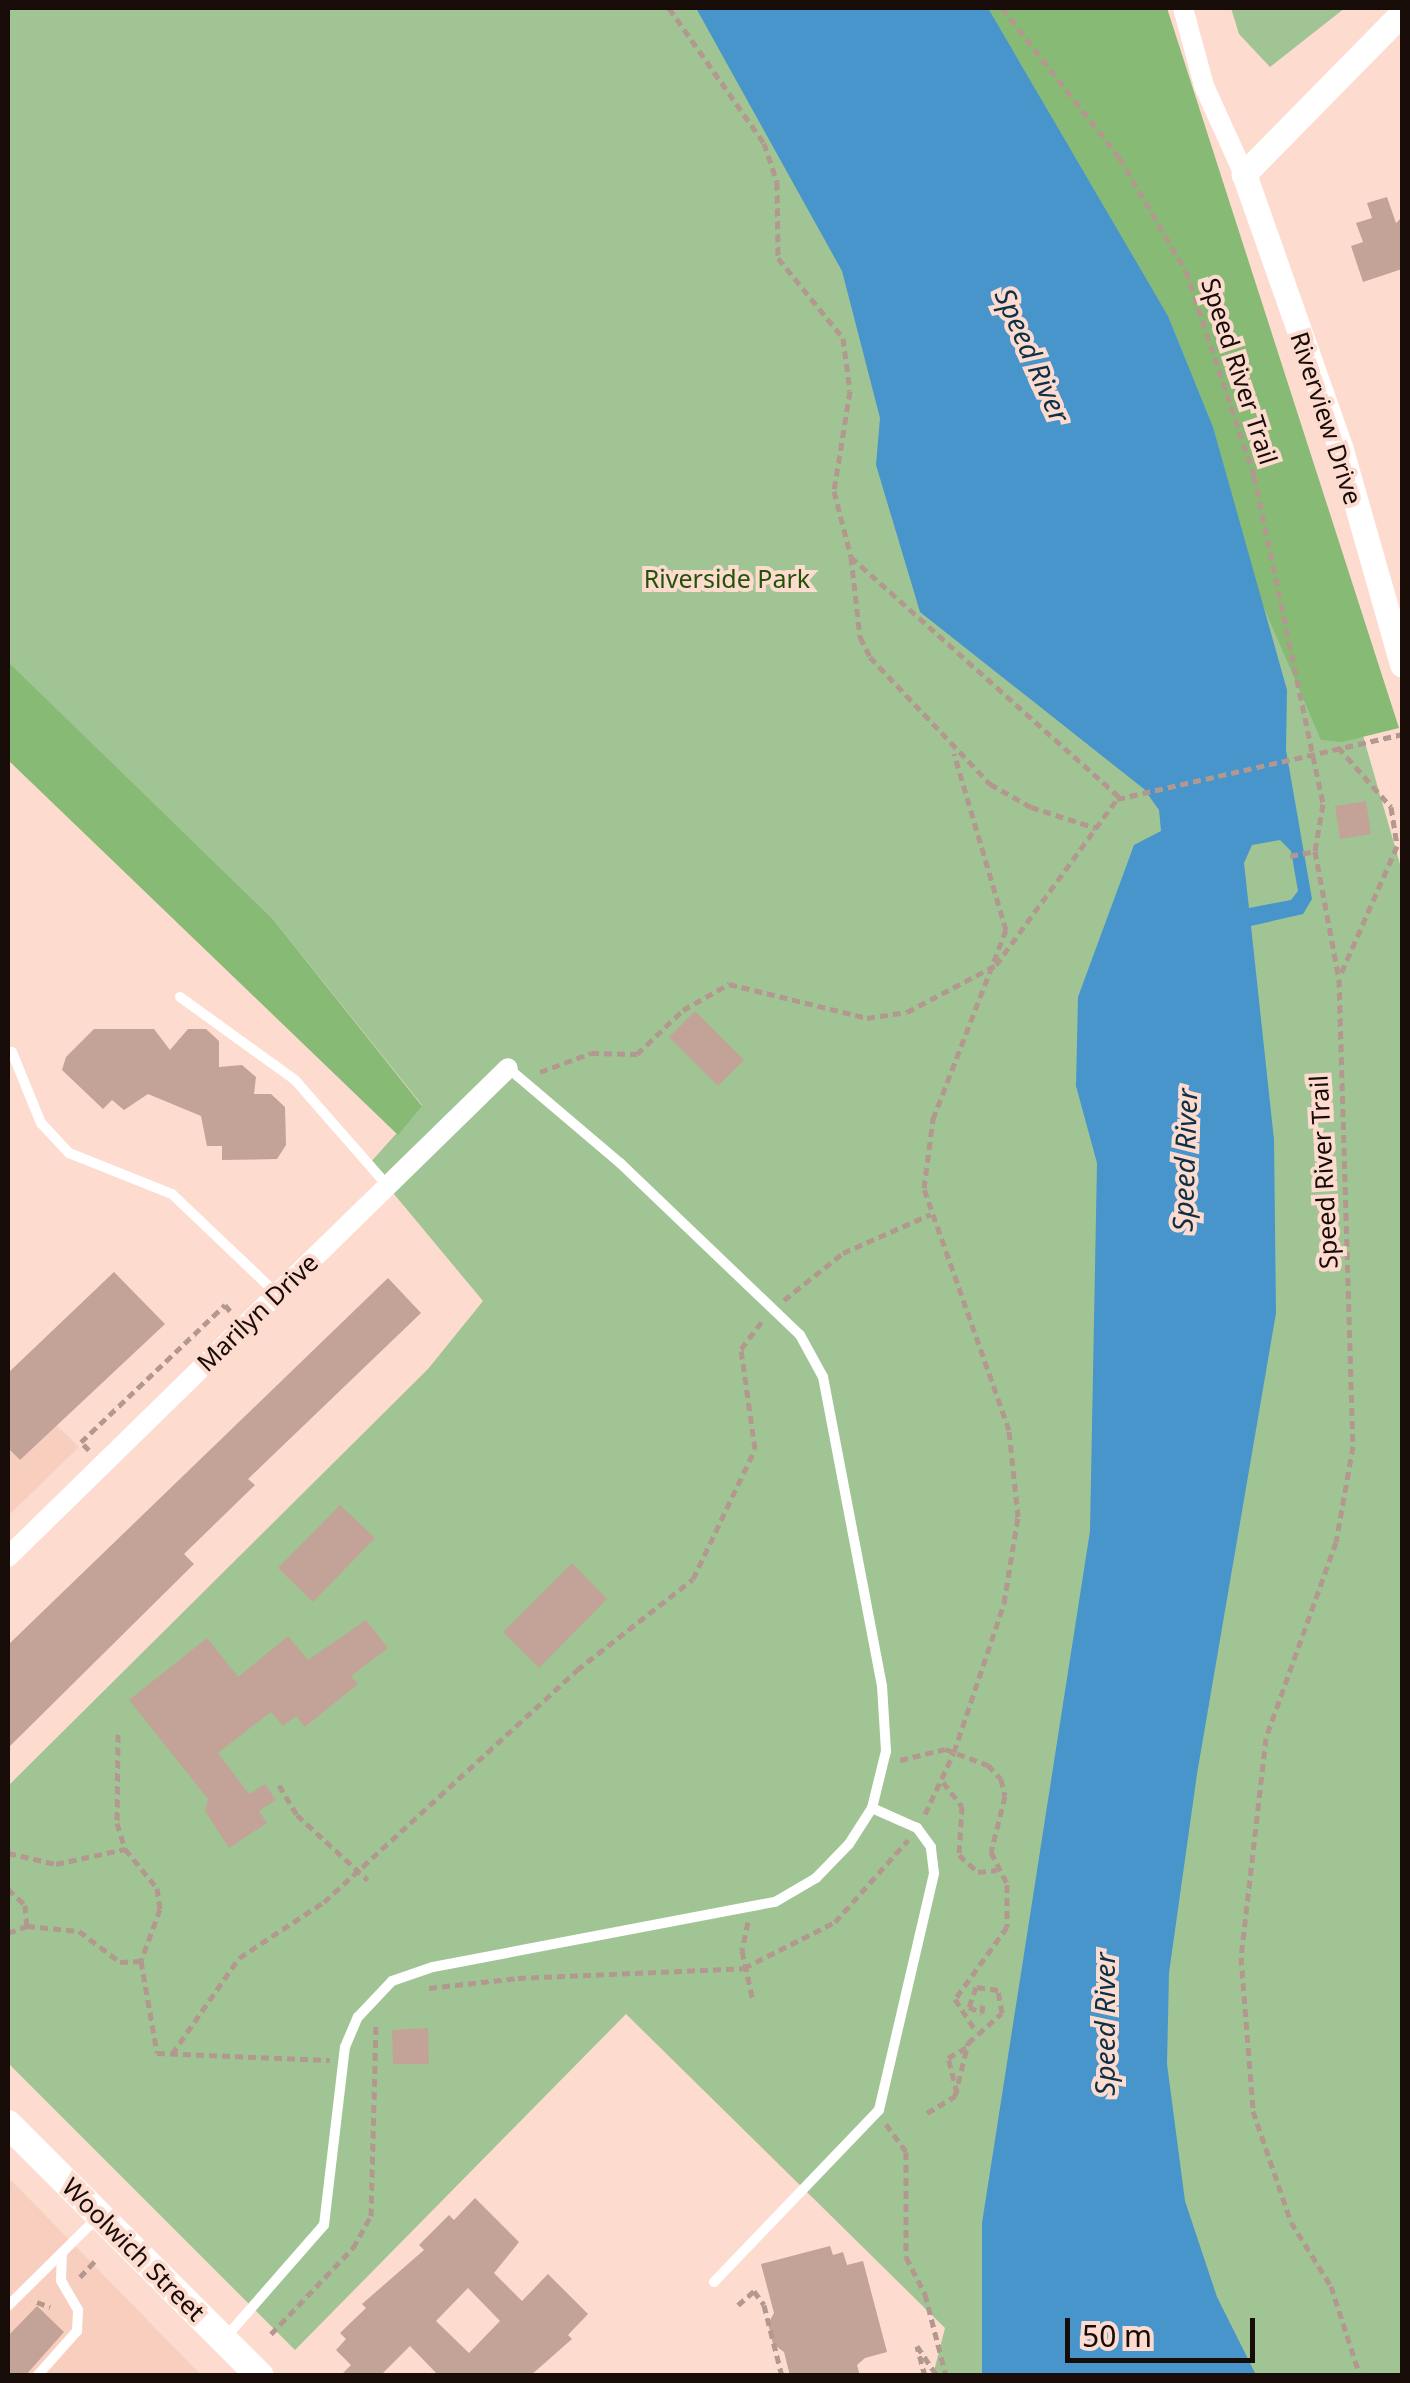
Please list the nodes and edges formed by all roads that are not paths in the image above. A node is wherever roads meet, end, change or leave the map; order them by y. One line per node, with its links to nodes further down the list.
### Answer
1 (1182, 8): 3 (street)
2 (1402, 13): 3 (street)
3 (1244, 174): 4 (street, Riverview Drive)
4 (1402, 664)
5 (180, 997): 8 (lane)
6 (10, 1056): 9 (lane)
7 (508, 1068): 8 (street, Marilyn Drive); 11 (lane)
8 (388, 1185): 9 (street, Marilyn Drive)
9 (276, 1293): 10 (street, Marilyn Drive)
10 (8, 1557)
11 (872, 1808): 15 (lane); 17 (lane)
12 (8, 2124): 13 (main road, Woolwich Street)
13 (100, 2215): 14 (lane); 17 (main road, Woolwich Street)
14 (62, 2254): 16 (lane); 18 (lane)
15 (714, 2282)
16 (8, 2306)
17 (224, 2339): 19 (main road, Woolwich Street)
18 (37, 2376)
19 (260, 2376)

